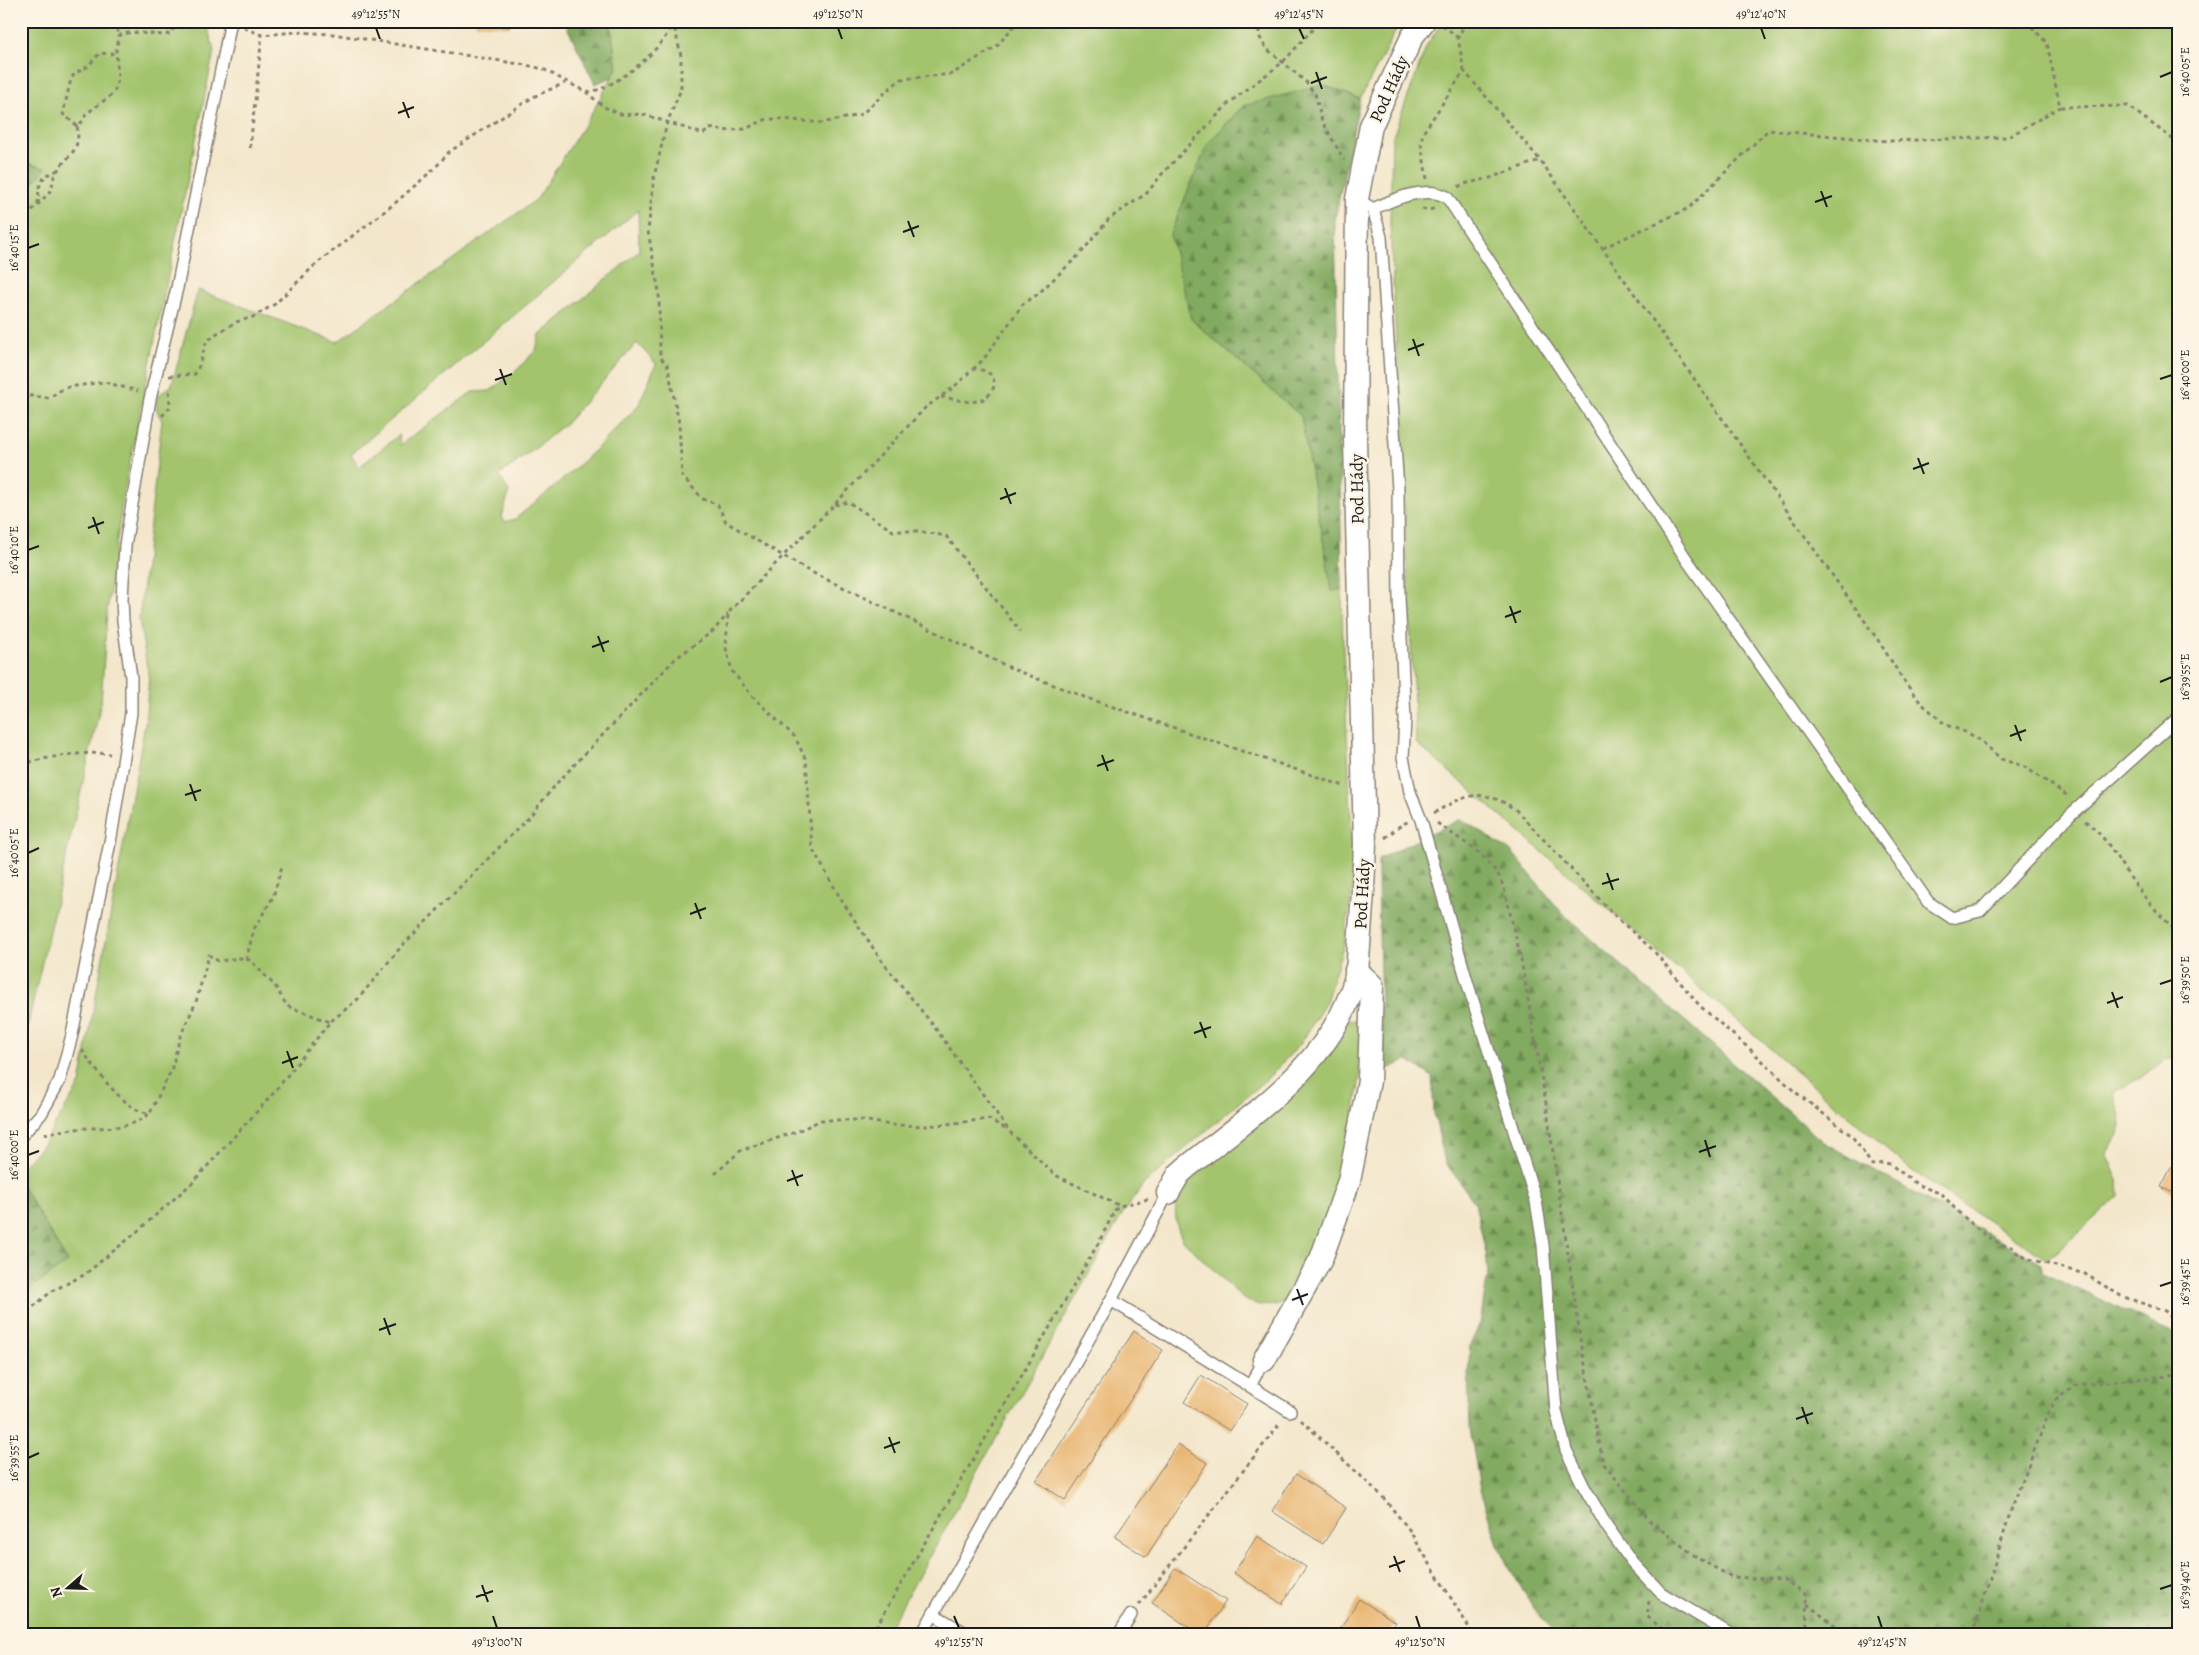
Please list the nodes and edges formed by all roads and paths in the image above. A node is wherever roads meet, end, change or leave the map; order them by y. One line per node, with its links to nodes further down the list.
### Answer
1 (200, 21): 12 (path)
2 (1018, 21): 22 (path)
3 (1259, 21): 17 (path)
4 (1320, 21): 17 (path)
5 (1424, 21): 28 (street, Pod Hády)
6 (1439, 21): 15 (path)
7 (1466, 21): 15 (path)
8 (2026, 21): 21 (path)
9 (229, 22): 13 (path); 45 (lane)
10 (673, 22): 20 (path); 22 (path)
11 (116, 23): 12 (path); 14 (path)
12 (128, 32): 14 (path)
13 (262, 35): 19 (path); 25 (path)
14 (119, 36): 16 (path)
15 (1458, 38): 18 (path)
16 (116, 49): 23 (path); 23 (path)
17 (1283, 62): 28 (path); 35 (path)
18 (1464, 71): 26 (path); 29 (path)
19 (566, 83): 20 (path); 36 (path)
20 (586, 92): 22 (path)
21 (2060, 107): 24 (path); 34 (path)
22 (667, 123): 41 (path)
23 (77, 126): 27 (path)
24 (2178, 144)
25 (250, 148)
26 (1540, 160): 30 (path); 34 (path)
27 (62, 166): 31 (path); 31 (path)
28 (1361, 172): 32 (street, Pod Hády)
29 (1431, 191): 30 (lane); 32 (lane)
30 (1447, 197): 48 (lane)
31 (38, 204): 33 (path)
32 (1365, 204): 47 (street, Pod Hády); 49 (lane)
33 (21, 223)
34 (1603, 248): 48 (path)
35 (973, 369): 39 (path); 39 (path)
36 (165, 376)
37 (143, 392): 38 (path)
38 (21, 395)
39 (941, 397): 40 (path)
40 (834, 506): 41 (path); 43 (path)
41 (783, 556): 42 (path); 47 (path)
42 (728, 614): 55 (path); 58 (path)
43 (1020, 631)
44 (2178, 718): 48 (lane)
45 (126, 756): 46 (path); 56 (lane)
46 (21, 764)
47 (1364, 784): 50 (street, Pod Hády)
48 (2079, 806): 52 (path)
49 (1424, 819): 50 (path); 66 (path); 71 (lane); 72 (path)
50 (1365, 844): 54 (street, Pod Hády)
51 (282, 866): 53 (path)
52 (2178, 932)
53 (246, 960): 55 (path); 57 (path)
54 (1356, 970): 62 (street, Pod Hády); 67 (street)
55 (330, 1022): 65 (path)
56 (72, 1035): 57 (path); 60 (lane)
57 (150, 1113): 59 (path)
58 (1010, 1132): 61 (path); 63 (path)
59 (40, 1135)
60 (21, 1136)
61 (715, 1174)
62 (1168, 1194): 63 (path); 64 (lane)
63 (1120, 1206): 75 (path)
64 (1111, 1300): 69 (lane); 73 (lane)
65 (21, 1317)
66 (2178, 1324)
67 (1264, 1360): 69 (lane)
68 (2178, 1375): 84 (path)
69 (1250, 1386): 70 (lane)
70 (1290, 1410): 74 (path); 79 (path)
71 (1661, 1592): 80 (path); 81 (lane)
72 (1806, 1603): 82 (path); 83 (path)
73 (933, 1614): 76 (lane); 77 (lane)
74 (1131, 1615): 78 (lane)
75 (872, 1634)
76 (922, 1634)
77 (967, 1634)
78 (1120, 1634)
79 (1473, 1634)
80 (1667, 1634)
81 (1730, 1634)
82 (1808, 1634)
83 (1846, 1634)
84 (1974, 1634)

